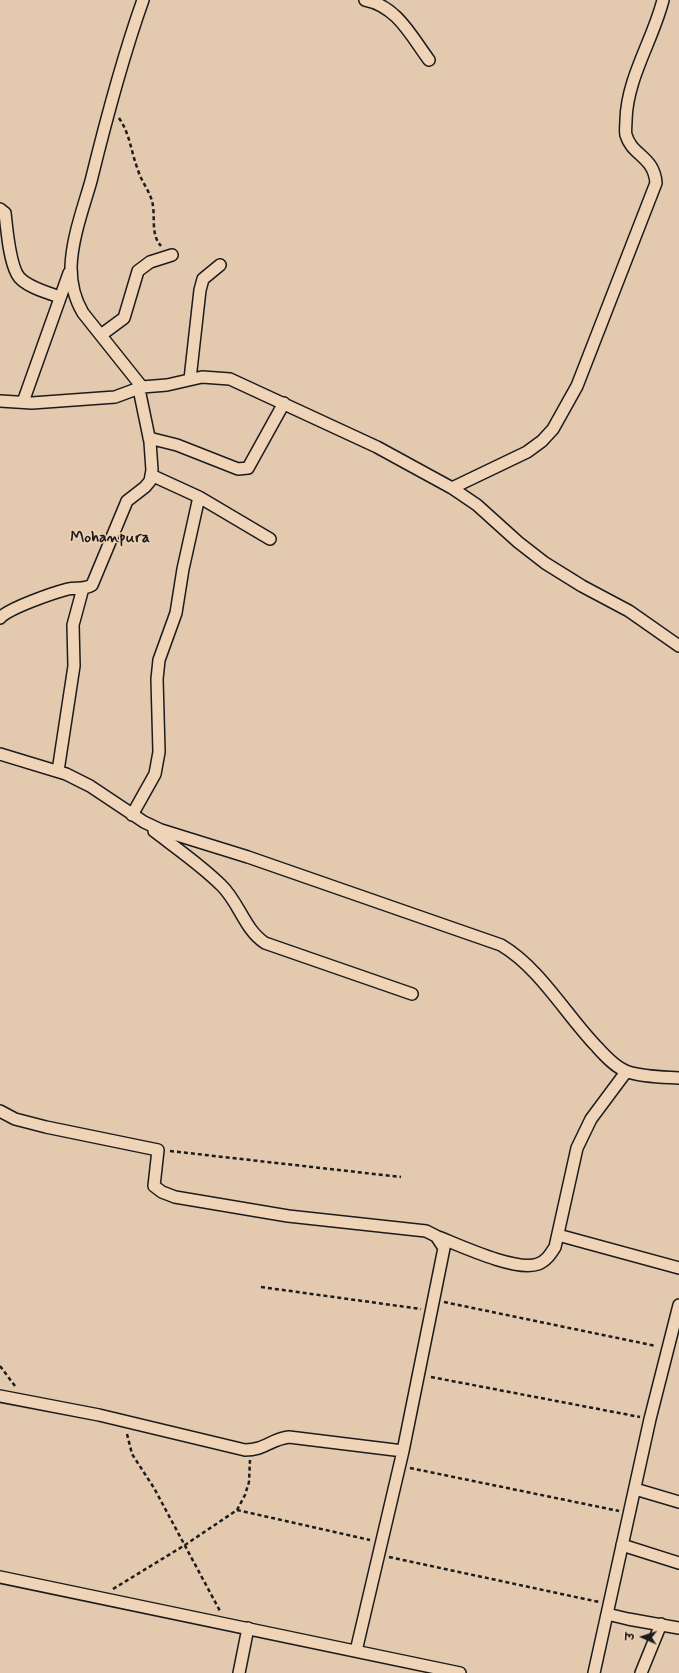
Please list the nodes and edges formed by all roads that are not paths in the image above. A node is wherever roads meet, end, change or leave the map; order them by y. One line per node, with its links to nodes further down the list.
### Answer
1 (143, 0): 8 (street)
2 (365, 0): 4 (street)
3 (660, 1): 18 (street)
4 (429, 60)
5 (0, 209): 9 (street)
6 (172, 254): 10 (street)
7 (220, 265): 11 (street)
8 (71, 266): 9 (street); 10 (street)
9 (60, 297): 14 (street)
10 (101, 335): 12 (street)
11 (190, 379): 12 (street); 15 (street)
12 (140, 388): 14 (street); 16 (street)
13 (0, 401): 14 (street)
14 (23, 402)
15 (284, 403): 16 (street); 18 (street)
16 (149, 438): 17 (street)
17 (150, 475): 19 (street); 21 (street)
18 (452, 488): 23 (street)
19 (199, 497): 20 (street); 26 (street)
20 (270, 539)
21 (84, 588): 22 (street); 25 (street)
22 (0, 617)
23 (679, 646)
24 (0, 754): 25 (street)
25 (58, 771): 26 (street)
26 (132, 815): 27 (street)
27 (144, 822): 28 (street); 29 (street)
28 (412, 994)
29 (626, 1072): 30 (street); 32 (street)
30 (679, 1078)
31 (0, 1111): 33 (street)
32 (558, 1235): 33 (street); 34 (street)
33 (436, 1236): 37 (street)
34 (679, 1268)
35 (679, 1305): 38 (street)
36 (0, 1396): 37 (street)
37 (403, 1451): 47 (street)
38 (635, 1489): 39 (street); 40 (street)
39 (679, 1502)
40 (622, 1545): 41 (street); 43 (street)
41 (679, 1563)
42 (0, 1577): 45 (street)
43 (608, 1609): 44 (street); 50 (street)
44 (661, 1624): 46 (street); 51 (street)
45 (248, 1628): 47 (street); 48 (street)
46 (679, 1628)
47 (356, 1651): 49 (street)
48 (239, 1673)
49 (460, 1673)
50 (594, 1673)
51 (641, 1673)

